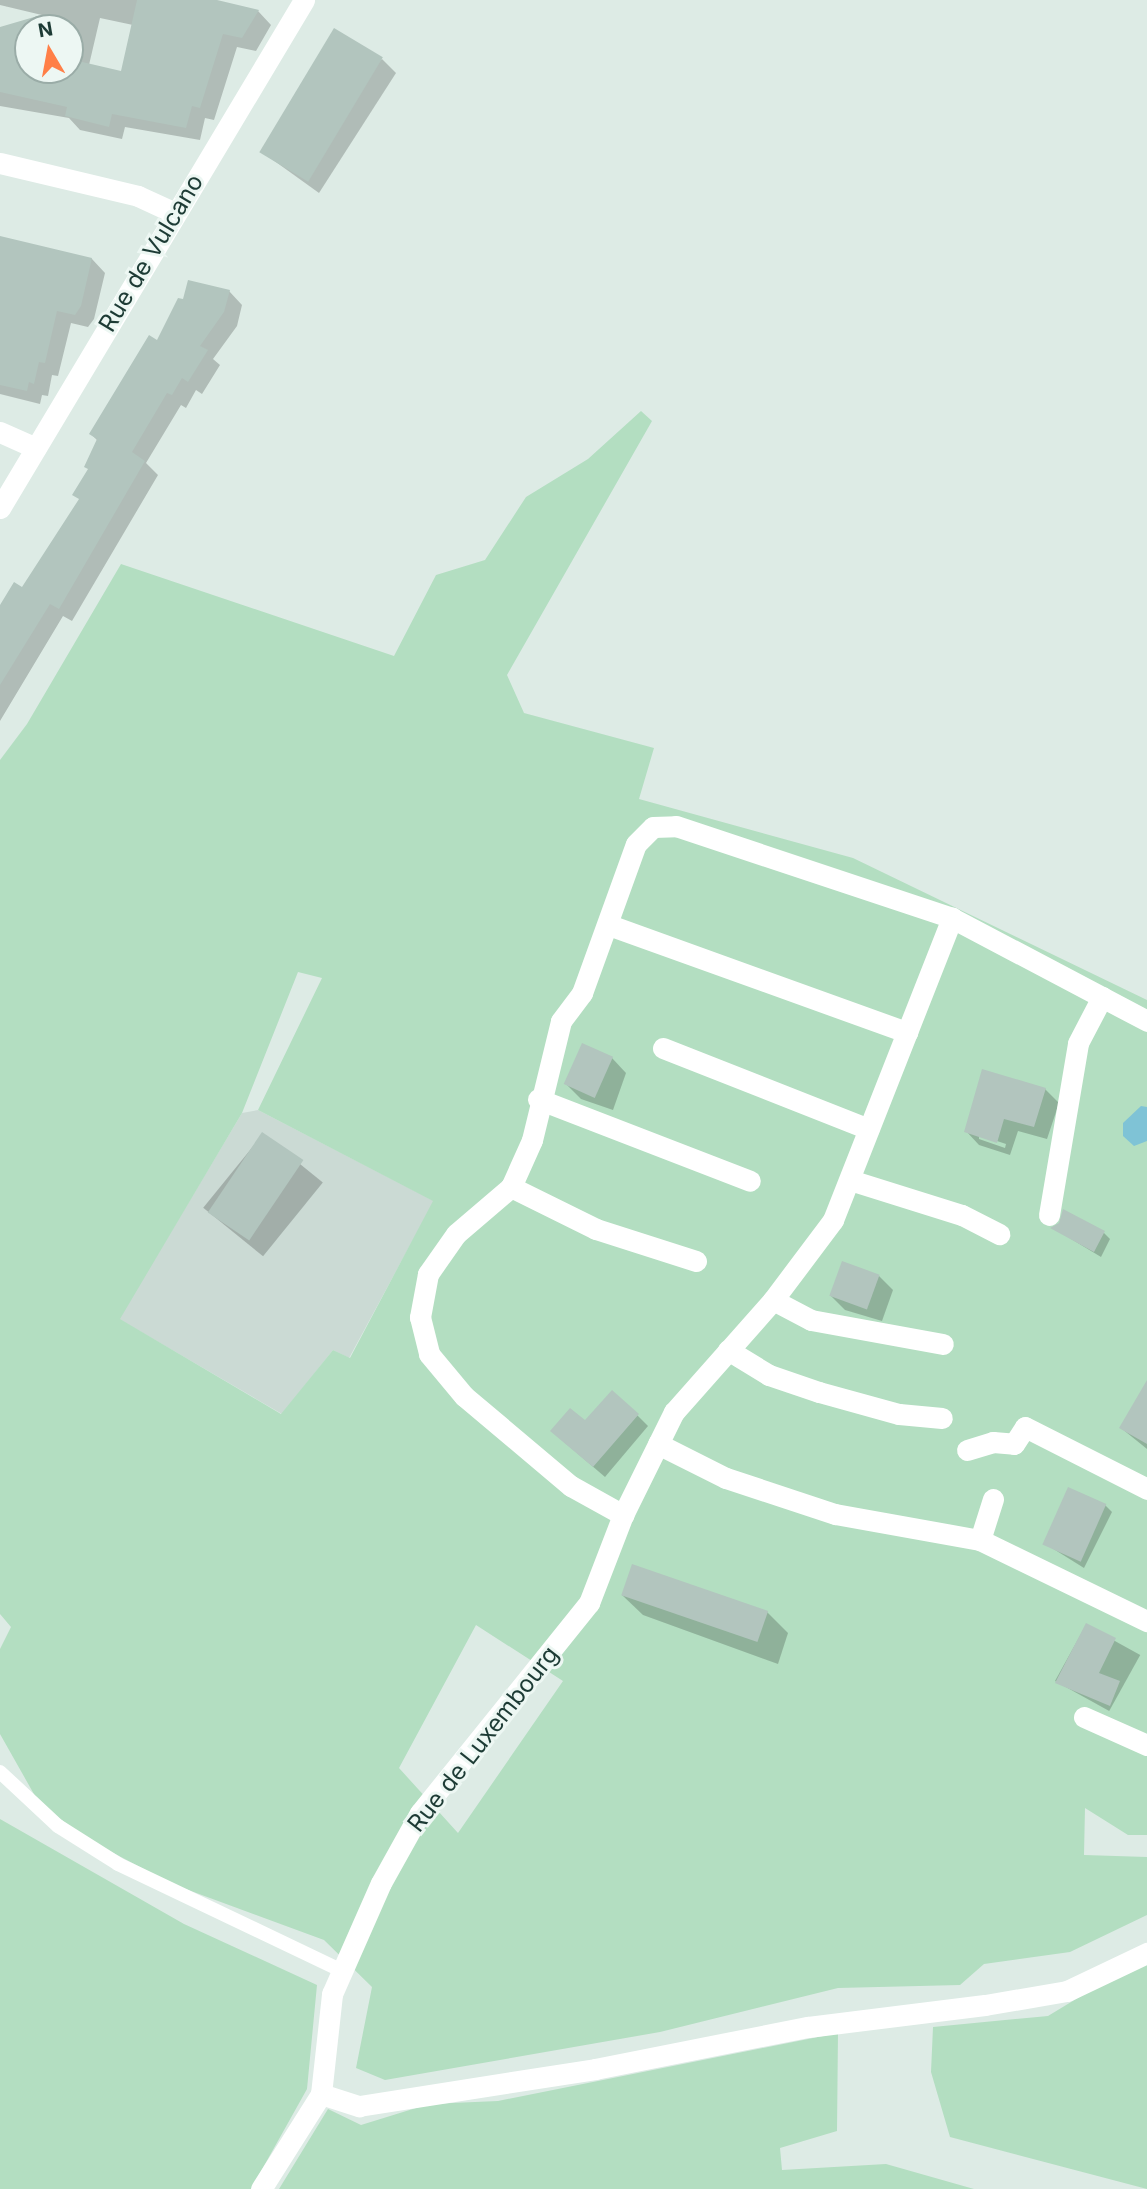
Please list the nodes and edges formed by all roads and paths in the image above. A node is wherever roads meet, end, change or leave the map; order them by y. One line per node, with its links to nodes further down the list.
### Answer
1 (304, 0): 3 (street, Rue de Vulcano)
2 (0, 163): 3 (street)
3 (175, 213): 5 (street, Rue de Vulcano)
4 (0, 432): 5 (street)
5 (36, 448): 6 (street, Rue de Vulcano)
6 (0, 508)
7 (952, 918): 8 (street); 9 (street); 11 (street, Rue de Luxembourg)
8 (609, 925): 11 (street); 13 (street)
9 (1102, 997): 10 (street); 18 (street)
10 (1147, 1021)
11 (907, 1032): 14 (street, Rue de Luxembourg)
12 (663, 1048): 14 (street)
13 (538, 1099): 16 (street); 17 (street)
14 (869, 1129): 15 (street, Rue de Luxembourg)
15 (850, 1180): 19 (street); 21 (street, Rue de Luxembourg)
16 (750, 1181)
17 (511, 1187): 20 (street); 29 (street)
18 (1049, 1215)
19 (999, 1234)
20 (696, 1261)
21 (773, 1300): 22 (street); 23 (street, Rue de Luxembourg)
22 (943, 1343)
23 (728, 1350): 24 (street); 25 (street, Rue de Luxembourg)
24 (942, 1418)
25 (658, 1444): 29 (street, Rue de Luxembourg); 30 (street)
26 (967, 1450): 27 (street)
27 (1147, 1489)
28 (993, 1499): 30 (street)
29 (623, 1515): 36 (street, Rue de Luxembourg)
30 (980, 1540): 31 (street)
31 (1147, 1621)
32 (1084, 1717): 33 (street)
33 (1147, 1745)
34 (0, 1772): 36 (lane)
35 (1147, 1953): 37 (street)
36 (342, 1971): 37 (street, Rue de Luxembourg)
37 (320, 2094): 38 (street, Rue de Luxembourg)
38 (261, 2189)

